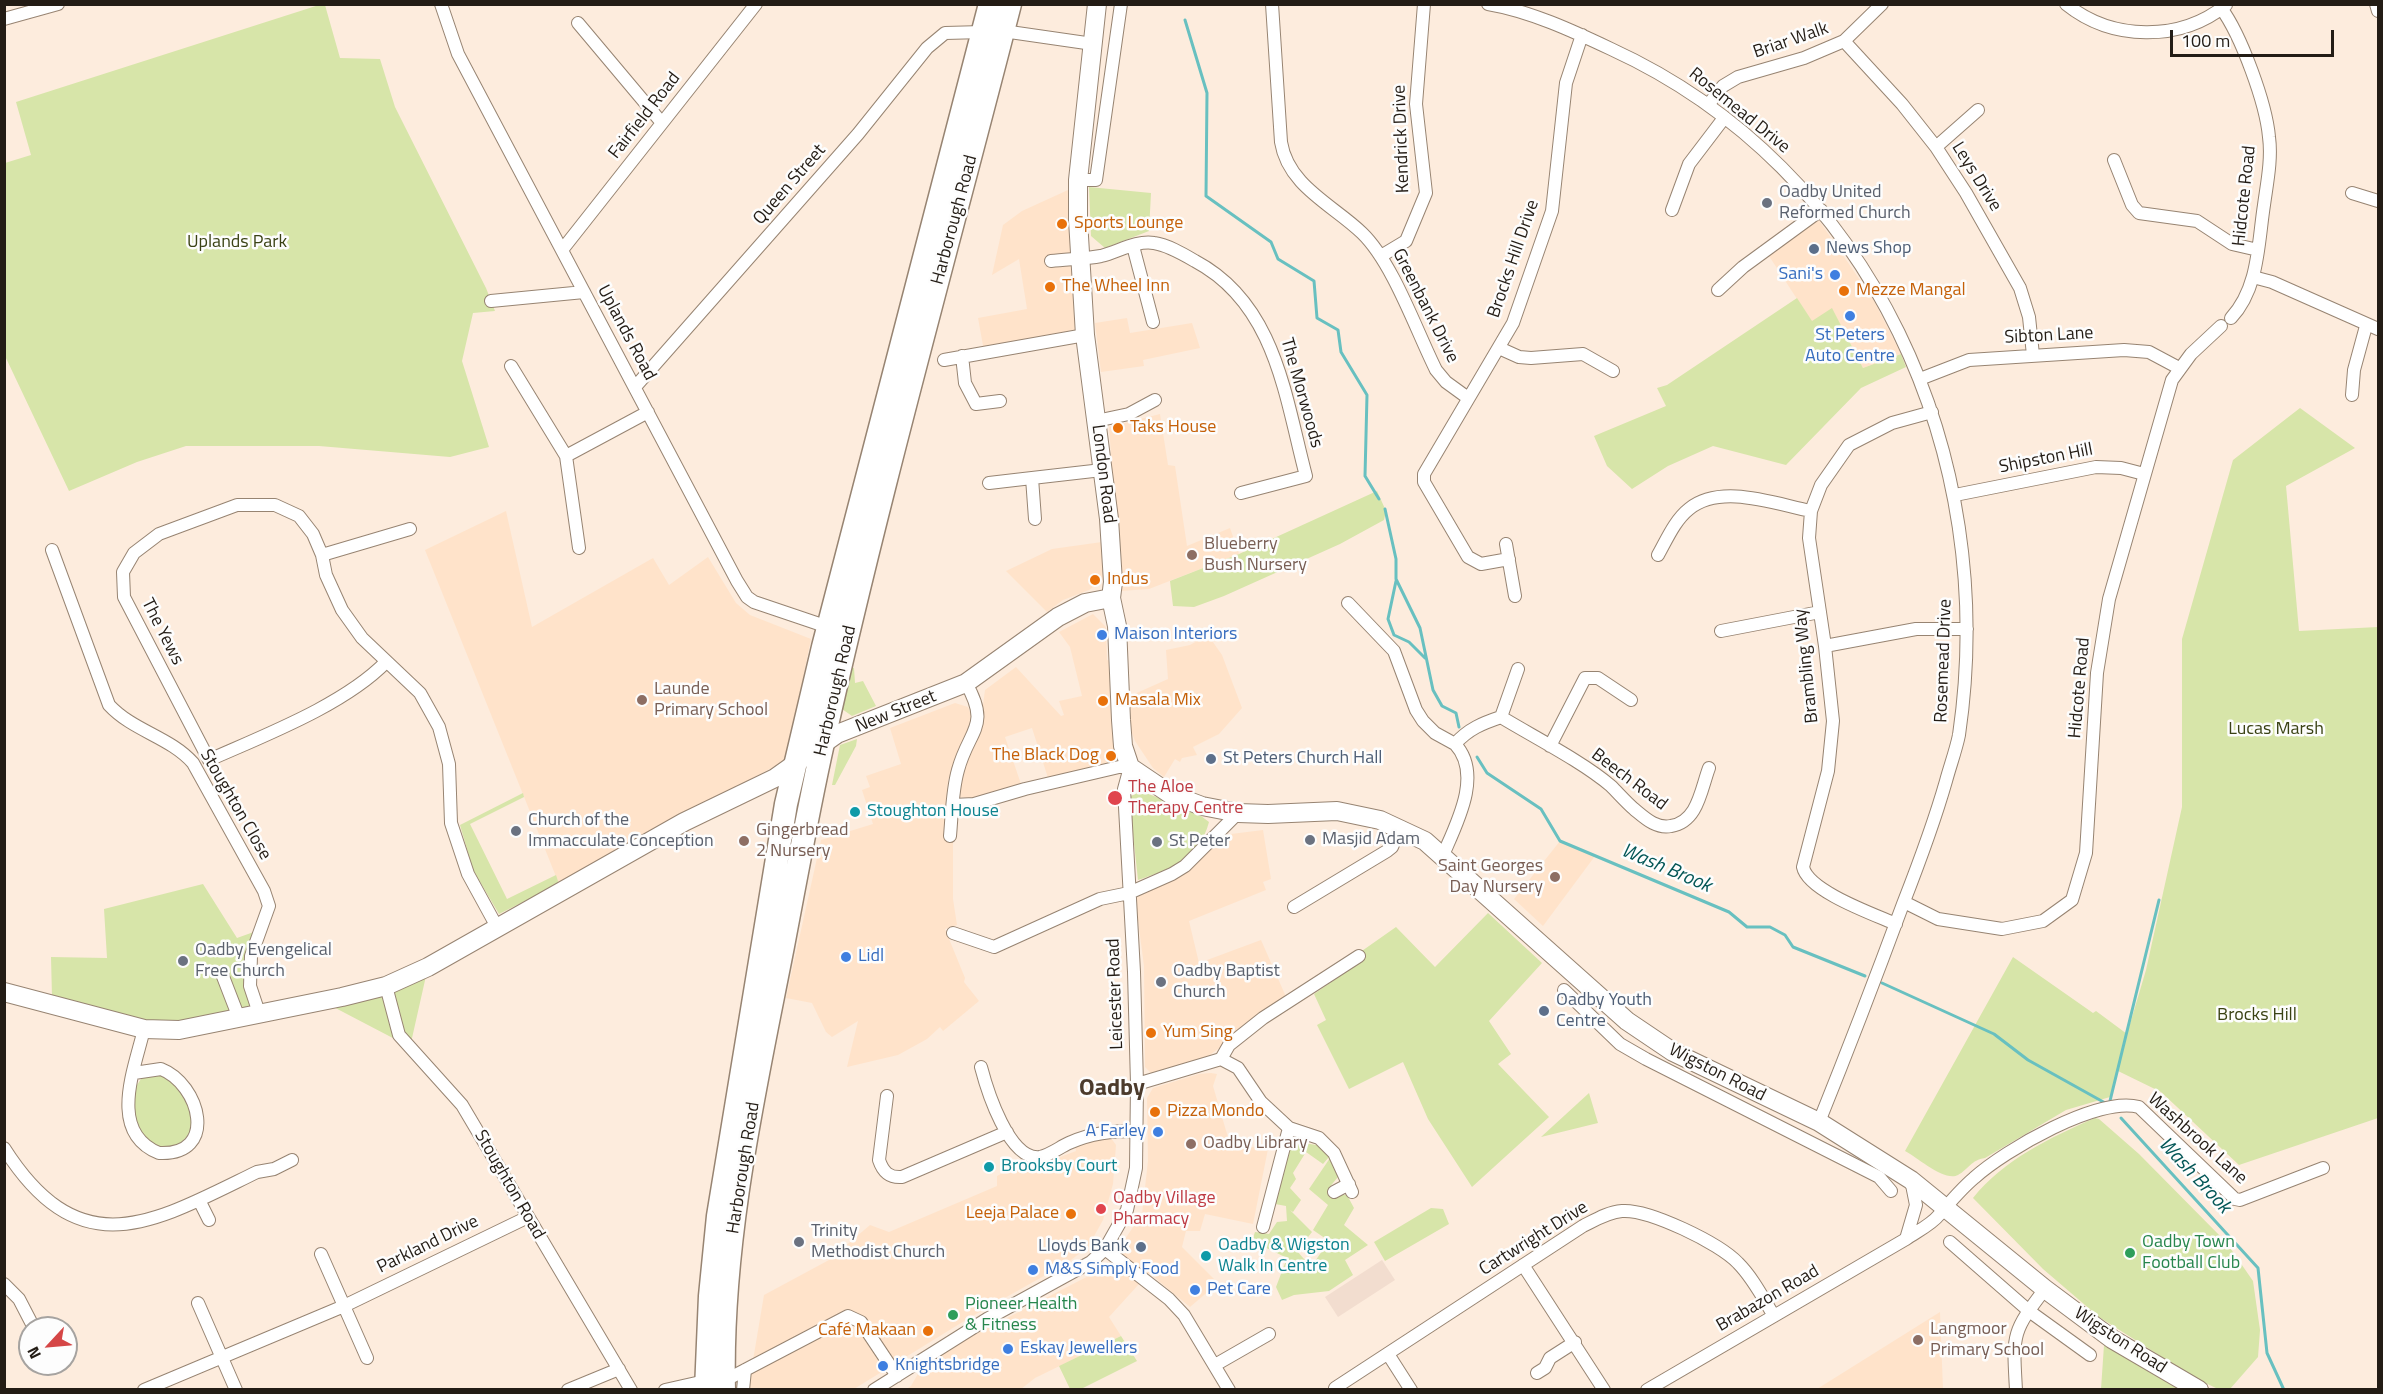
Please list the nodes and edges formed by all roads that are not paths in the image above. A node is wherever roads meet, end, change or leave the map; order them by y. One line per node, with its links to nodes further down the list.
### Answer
1 (58, 4): 15 (street)
2 (441, 4): 37 (street, Uplands Road)
3 (756, 4): 28 (street, Fairfield Road)
4 (990, 4): 21 (highway, Harborough Road)
5 (1010, 4): 21 (highway, Harborough Road)
6 (1097, 4): 24 (main road, London Road)
7 (1121, 4): 31 (street)
8 (1272, 4): 39 (street, Greenbank Drive)
9 (1424, 4): 39 (street, Kendrick Drive)
10 (1488, 4): 22 (street, Rosemead Drive)
11 (1862, 4): 18 (street)
12 (1881, 4): 18 (street, Briar Walk)
13 (2066, 4): 16 (street)
14 (2376, 4): 17 (street)
15 (39, 7): 19 (street)
16 (2223, 7): 38 (street, Hidcote Road)
17 (2379, 11)
18 (1871, 15): 23 (street, Briar Walk)
19 (4, 19)
20 (578, 23): 28 (street)
21 (993, 32): 24 (street, Queen Street); 59 (street, Queen Street); 72 (highway, Harborough Road); 90 (highway, Harborough Road)
22 (1582, 35): 25 (street, Rosemead Drive); 51 (street, Brocks Hill Drive)
23 (1844, 41): 25 (street, Briar Walk); 29 (street, Leys Drive)
24 (1093, 44): 31 (main road, London Road)
25 (1708, 105): 27 (street, Rosemead Drive)
26 (1978, 110): 29 (street)
27 (1724, 118): 34 (street); 35 (street, Rosemead Drive)
28 (662, 123): 37 (street, Fairfield Road)
29 (1936, 147): 52 (street, Leys Drive)
30 (2114, 160): 38 (street)
31 (1078, 180): 40 (main road, London Road)
32 (2352, 193): 33 (street)
33 (2379, 201)
34 (1672, 210)
35 (1821, 210): 43 (street); 58 (street, Rosemead Drive)
36 (1133, 246): 40 (street, The Morwoods); 47 (street); 73 (street, The Morwoods)
37 (562, 250): 44 (street, Uplands Road)
38 (2258, 250): 42 (street, Hidcote Road)
39 (1381, 256): 61 (street, Greenbank Drive)
40 (1080, 258): 41 (street, The Morwoods); 50 (main road, London Road)
41 (1051, 261)
42 (2253, 277): 46 (street, Hidcote Road); 49 (street)
43 (1718, 290)
44 (584, 292): 45 (street); 59 (street, Uplands Road)
45 (491, 301)
46 (2231, 318)
47 (1153, 322)
48 (2221, 326): 56 (street, Hidcote Road)
49 (2372, 328): 60 (street)
50 (1085, 335): 53 (street); 66 (main road, London Road)
51 (1499, 348): 57 (street); 61 (street, Brocks Hill Drive)
52 (2033, 355): 56 (street, Sibton Lane); 58 (street, Sibton Lane)
53 (962, 356): 54 (street); 63 (street)
54 (944, 360)
55 (511, 366): 67 (street)
56 (2179, 368): 69 (street, Hidcote Road)
57 (1613, 371)
58 (1920, 379): 65 (street, Rosemead Drive)
59 (635, 387): 64 (street, Uplands Road)
60 (2352, 395)
61 (1468, 398): 83 (street, Brocks Hill Drive)
62 (1155, 400): 66 (street)
63 (1000, 401)
64 (648, 412): 67 (street); 90 (street, Uplands Road)
65 (1932, 412): 74 (street, Rosemead Drive); 75 (street, Brambling Way)
66 (1096, 421): 68 (main road, London Road)
67 (566, 456): 79 (street)
68 (1102, 470): 70 (street); 85 (main road, London Road)
69 (2144, 474): 74 (street, Shipston Hill); 109 (street, Hidcote Road)
70 (1032, 478): 71 (street); 76 (street)
71 (989, 483)
72 (884, 493): 90 (highway, Harborough Road); 90 (highway)
73 (1241, 493)
74 (1955, 495): 88 (street, Rosemead Drive)
75 (1811, 511): 82 (street); 87 (street, Brambling Way)
76 (1035, 519)
77 (410, 530): 81 (street)
78 (1506, 544): 83 (street)
79 (579, 548)
80 (51, 550): 121 (street, Stoughton Close)
81 (322, 555): 92 (street, The Yews); 92 (street, The Yews)
82 (1658, 555)
83 (1509, 559): 84 (street)
84 (1515, 596)
85 (1111, 598): 94 (main road, New Street); 100 (main road, London Road)
86 (1348, 603): 97 (street)
87 (1820, 612): 89 (street); 91 (street, Brambling Way)
88 (1967, 629): 91 (street); 109 (street, Rosemead Drive)
89 (1721, 631)
90 (840, 634): 99 (highway)
91 (1825, 646): 111 (street, Brambling Way)
92 (386, 662): 112 (street, The Yews)
93 (1518, 669): 96 (street)
94 (966, 683): 99 (main road, New Street); 102 (street)
95 (1630, 700): 98 (street)
96 (1501, 717): 97 (street); 98 (street, Beech Road)
97 (1455, 744): 106 (street)
98 (1550, 746): 101 (street, Beech Road)
99 (808, 755): 107 (highway, Harborough Road); 112 (main road, New Street); 119 (highway, Harborough Road)
100 (1130, 767): 102 (street); 103 (main road, Wigston Road); 108 (street, Leicester Road)
101 (1709, 768)
102 (953, 805): 105 (street)
103 (1238, 813): 104 (main road, Wigston Road); 108 (street)
104 (1400, 828): 106 (main road, Wigston Road); 110 (street)
105 (950, 836)
106 (1443, 855): 120 (main road, Wigston Road)
107 (802, 880): 119 (highway); 170 (highway, Harborough Road)
108 (1128, 893): 113 (street); 127 (street, Leicester Road)
109 (1904, 902): 111 (street, Rosemead Drive)
110 (1293, 907)
111 (1896, 924): 130 (street, Rosemead Drive)
112 (497, 927): 116 (main road, New Street)
113 (953, 933)
114 (1359, 956): 124 (street)
115 (222, 974): 122 (street)
116 (386, 986): 121 (main road); 143 (street, Stoughton Road)
117 (1564, 990): 120 (street, Wigston Road)
118 (4, 992): 123 (main road)
119 (753, 993): 170 (highway, Harborough Road)
120 (1598, 1010): 128 (main road, Wigston Road)
121 (259, 1013): 122 (main road)
122 (239, 1018): 123 (main road)
123 (144, 1029): 126 (street)
124 (1221, 1059): 127 (street); 131 (street)
125 (981, 1067): 133 (street)
126 (134, 1073): 126 (street)
127 (1137, 1084): 132 (street, Leicester Road)
128 (1729, 1090): 130 (main road, Wigston Road); 138 (street, Wigston Road)
129 (887, 1096): 133 (street)
130 (1819, 1122): 137 (main road, Wigston Road)
131 (1289, 1128): 139 (street); 146 (street)
132 (1136, 1131): 133 (street); 149 (street, Leicester Road)
133 (1007, 1132)
134 (4, 1148): 142 (street)
135 (292, 1160): 140 (street)
136 (2324, 1167): 141 (street, Washbrook Lane)
137 (1911, 1180): 141 (main road, Wigston Road); 147 (street)
138 (1891, 1191)
139 (1334, 1192)
140 (199, 1200): 142 (street); 144 (street)
141 (1945, 1206): 147 (street, Brabazon Road); 153 (main road, Wigston Road)
142 (164, 1214): 145 (street)
143 (528, 1217): 155 (street, Parkland Drive); 166 (street, Stoughton Road)
144 (209, 1220)
145 (169, 1227)
146 (1263, 1227)
147 (1906, 1239): 158 (street, Brabazon Road)
148 (1950, 1242): 156 (street, Wigston Road)
149 (1105, 1249): 165 (street); 169 (street)
150 (321, 1254): 155 (street)
151 (1523, 1265): 158 (street, Cartwright Drive); 160 (street); 161 (street, Cartwright Drive)
152 (4, 1284): 157 (street)
153 (2045, 1289): 156 (street); 183 (main road, Wigston Road)
154 (198, 1303): 163 (street)
155 (344, 1306): 163 (street, Parkland Drive); 164 (street)
156 (2029, 1311): 162 (street, Wigston Road); 182 (street)
157 (28, 1316)
158 (1773, 1316): 181 (street, Brabazon Road)
159 (1269, 1334): 165 (street)
160 (1575, 1342): 168 (street); 180 (street)
161 (1388, 1354): 171 (street, Cartwright Drive); 179 (street)
162 (2090, 1355)
163 (221, 1357): 172 (street, Parkland Drive); 173 (street)
164 (367, 1358)
165 (1215, 1365): 178 (street)
166 (619, 1369): 174 (street); 175 (street, Stoughton Road)
167 (745, 1370): 169 (street); 170 (street); 170 (street)
168 (1537, 1373)
169 (897, 1376): 177 (street)
170 (721, 1386): 176 (street)
171 (1335, 1388)
172 (144, 1389)
173 (236, 1389)
174 (568, 1389)
175 (631, 1389)
176 (665, 1389)
177 (874, 1389)
178 (1229, 1389)
179 (1411, 1389)
180 (1604, 1389)
181 (1647, 1389)
182 (2016, 1389)
183 (2199, 1389)

